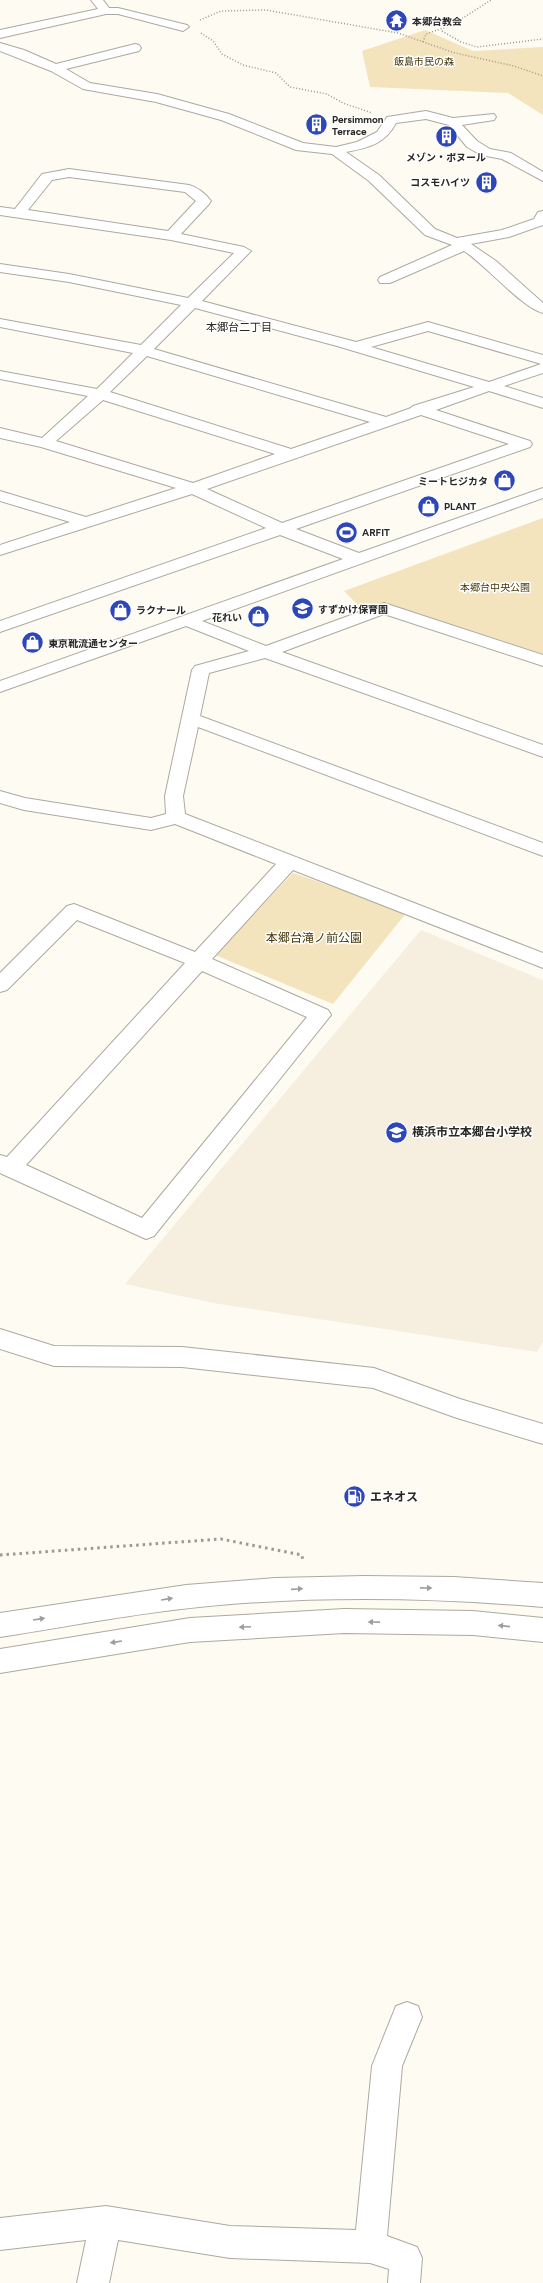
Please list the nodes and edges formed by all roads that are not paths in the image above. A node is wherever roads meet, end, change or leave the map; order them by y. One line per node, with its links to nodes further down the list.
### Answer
1 (97, 0): 2 (street)
2 (106, 11): 3 (street); 5 (street)
3 (78, 18): 4 (street); 6 (street)
4 (92, 25)
5 (183, 27)
6 (0, 34)
7 (0, 47): 9 (street)
8 (135, 48): 9 (street)
9 (55, 68): 12 (street)
10 (490, 117): 11 (street)
11 (453, 122): 12 (street); 14 (street)
12 (336, 151): 20 (street)
13 (543, 164): 14 (street)
14 (528, 168): 15 (street)
15 (543, 177)
16 (0, 211): 17 (street)
17 (19, 213): 19 (street); 19 (street)
18 (543, 215): 20 (street)
19 (171, 236): 23 (street)
20 (461, 243): 22 (street); 24 (street)
21 (0, 268): 23 (street)
22 (385, 280)
23 (194, 303): 26 (street); 27 (street)
24 (543, 309)
25 (0, 323): 27 (street)
26 (354, 347): 28 (street); 31 (street)
27 (143, 350): 32 (street); 35 (street)
28 (543, 360)
29 (543, 368): 31 (street)
30 (0, 375): 32 (street)
31 (487, 386): 33 (street); 34 (street)
32 (100, 394): 37 (street); 38 (street)
33 (543, 403)
34 (418, 409): 35 (street); 43 (street)
35 (383, 421): 38 (street)
36 (0, 433): 37 (street)
37 (46, 443): 39 (street)
38 (290, 454): 39 (street)
39 (193, 488): 42 (street); 43 (street)
40 (543, 493): 45 (street)
41 (0, 496): 42 (street)
42 (86, 522): 44 (street)
43 (283, 530): 45 (street); 47 (street)
44 (0, 550)
45 (359, 559): 46 (street)
46 (188, 621): 48 (street); 50 (street)
47 (0, 627)
48 (266, 652): 49 (street); 51 (street); 52 (street)
49 (543, 661)
50 (0, 687)
51 (192, 719): 54 (street); 56 (street)
52 (543, 751)
53 (0, 797): 54 (street)
54 (176, 817): 57 (street)
55 (543, 833): 56 (street)
56 (535, 848)
57 (289, 862): 58 (street); 59 (street)
58 (198, 961): 60 (street); 61 (street); 61 (street)
59 (543, 961)
60 (0, 985)
61 (5, 1166)
62 (0, 1339): 63 (street)
63 (543, 1434)
64 (543, 1595): 65 (street, one-way to 64)
65 (0, 1625)
66 (543, 1630): 67 (street, one-way to 67)
67 (0, 1661)
68 (407, 2017): 71 (street)
69 (106, 2222): 70 (street); 71 (street); 72 (street)
70 (0, 2234)
71 (370, 2247): 73 (street)
72 (93, 2283)
73 (404, 2283)

